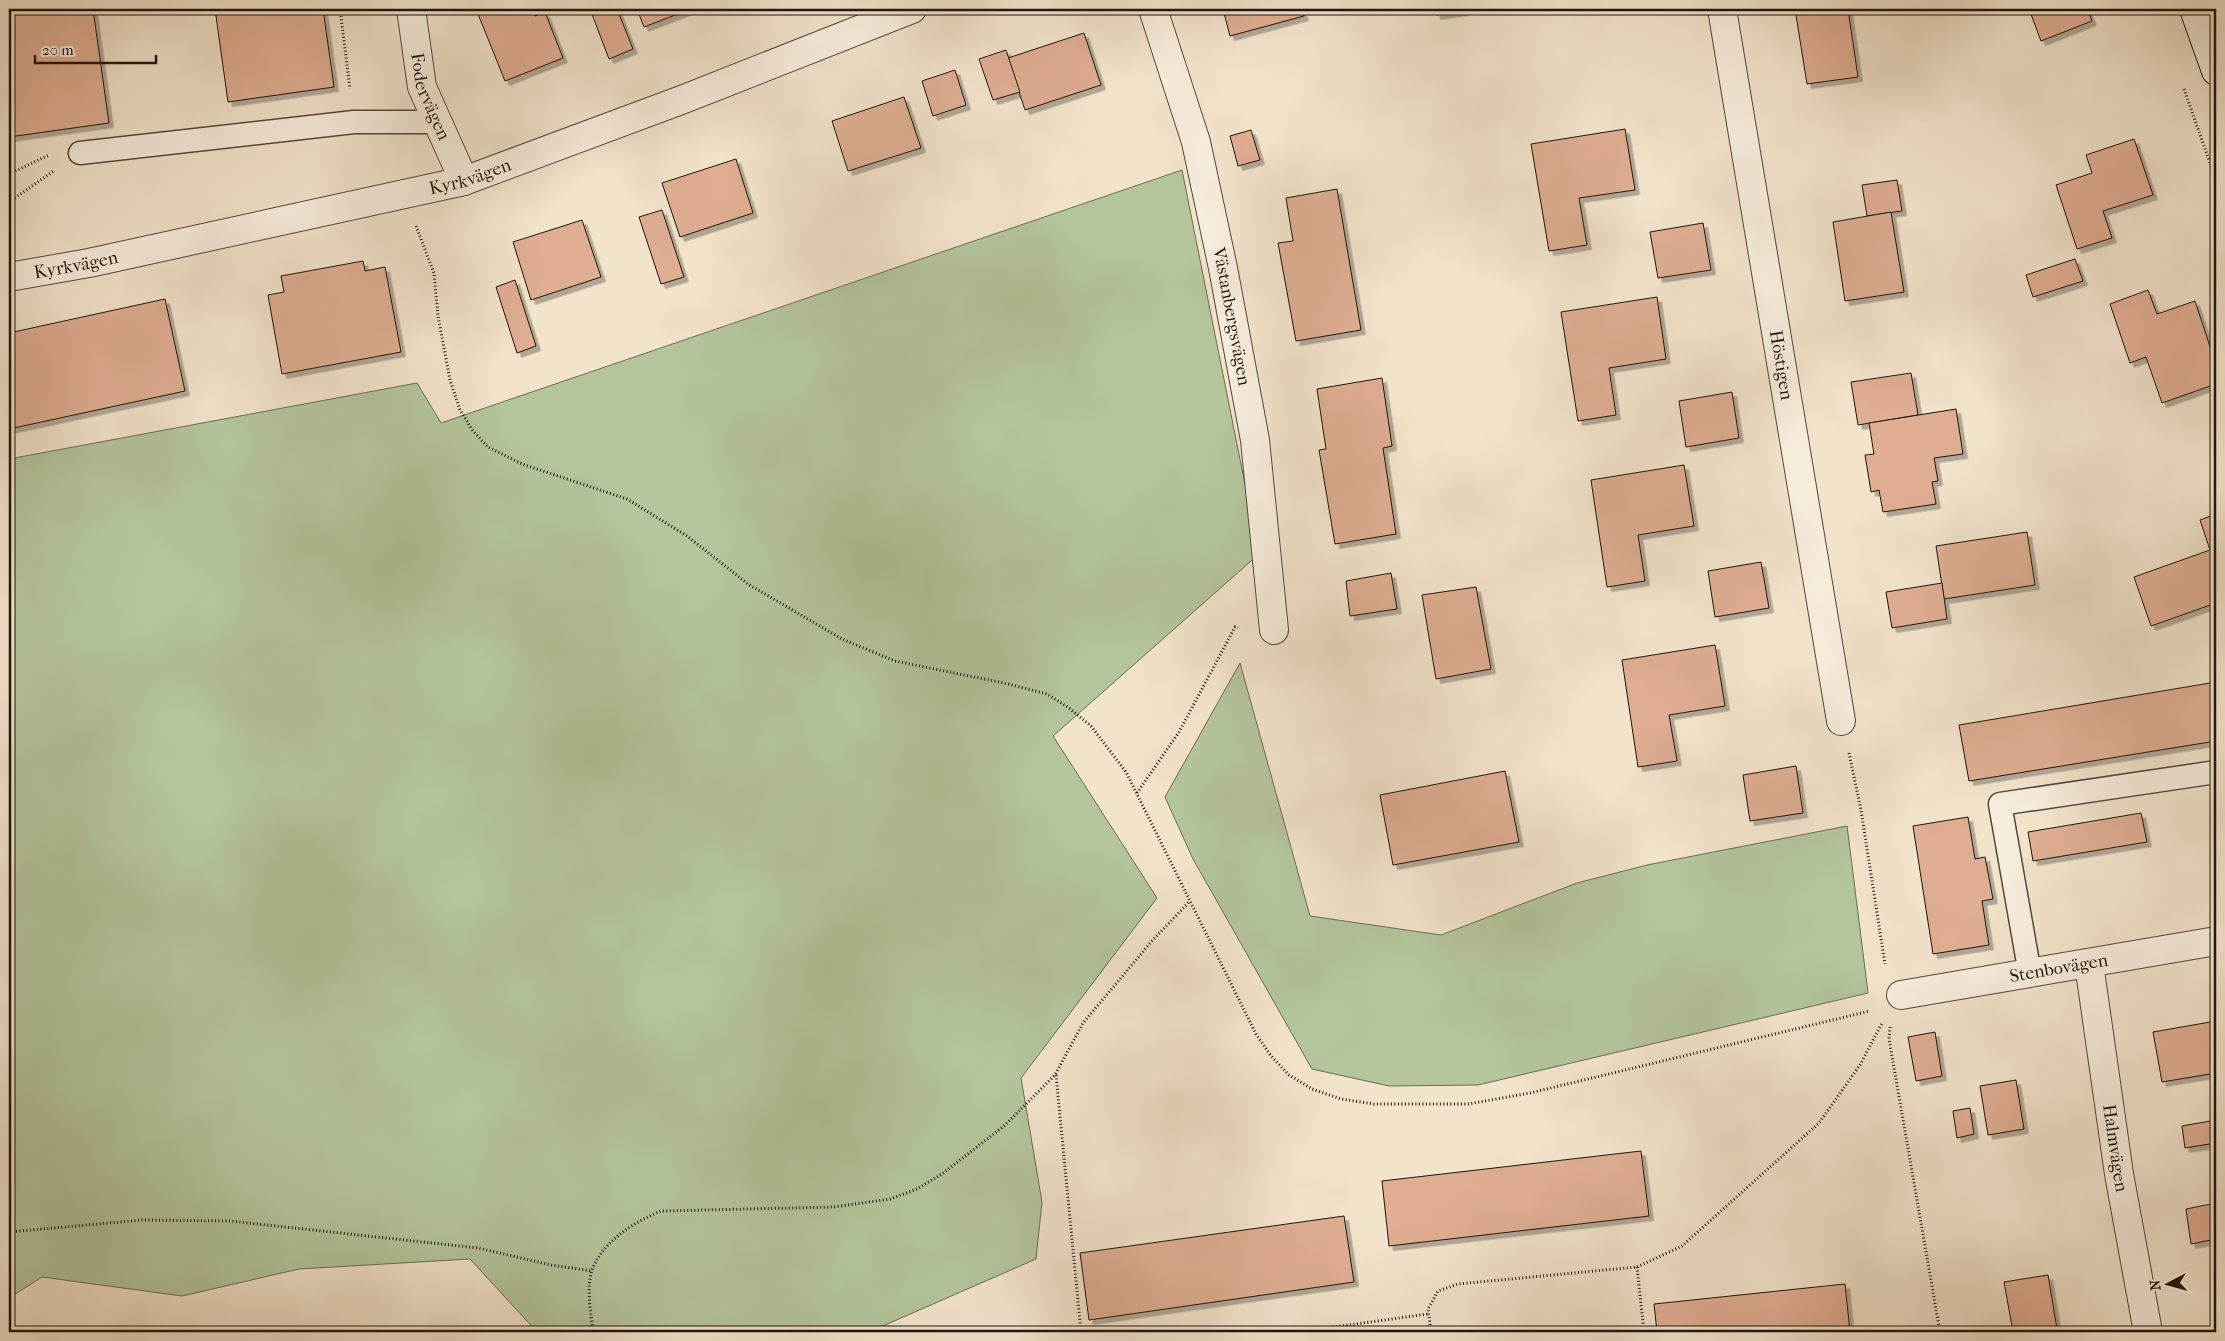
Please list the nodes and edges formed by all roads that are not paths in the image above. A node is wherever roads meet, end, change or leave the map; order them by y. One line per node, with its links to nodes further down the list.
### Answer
1 (411, 9): 7 (street, Fodervägen)
2 (912, 9): 9 (street, Kyrkvägen)
3 (1153, 9): 11 (street, Västanbergsvägen)
4 (1722, 9): 12 (street, Höstigen)
5 (2194, 9): 6 (street)
6 (2216, 71)
7 (438, 122): 8 (lane); 9 (street, Fodervägen)
8 (80, 153)
9 (464, 181): 10 (street, Kyrkvägen)
10 (9, 277)
11 (1274, 630)
12 (1841, 721)
13 (2216, 772): 16 (lane)
14 (2216, 941): 15 (street, Stenbovägen)
15 (2089, 964): 16 (street, Stenbovägen); 18 (street, Halmvägen)
16 (2030, 974): 17 (street, Stenbovägen)
17 (1896, 1000)
18 (2148, 1332)

